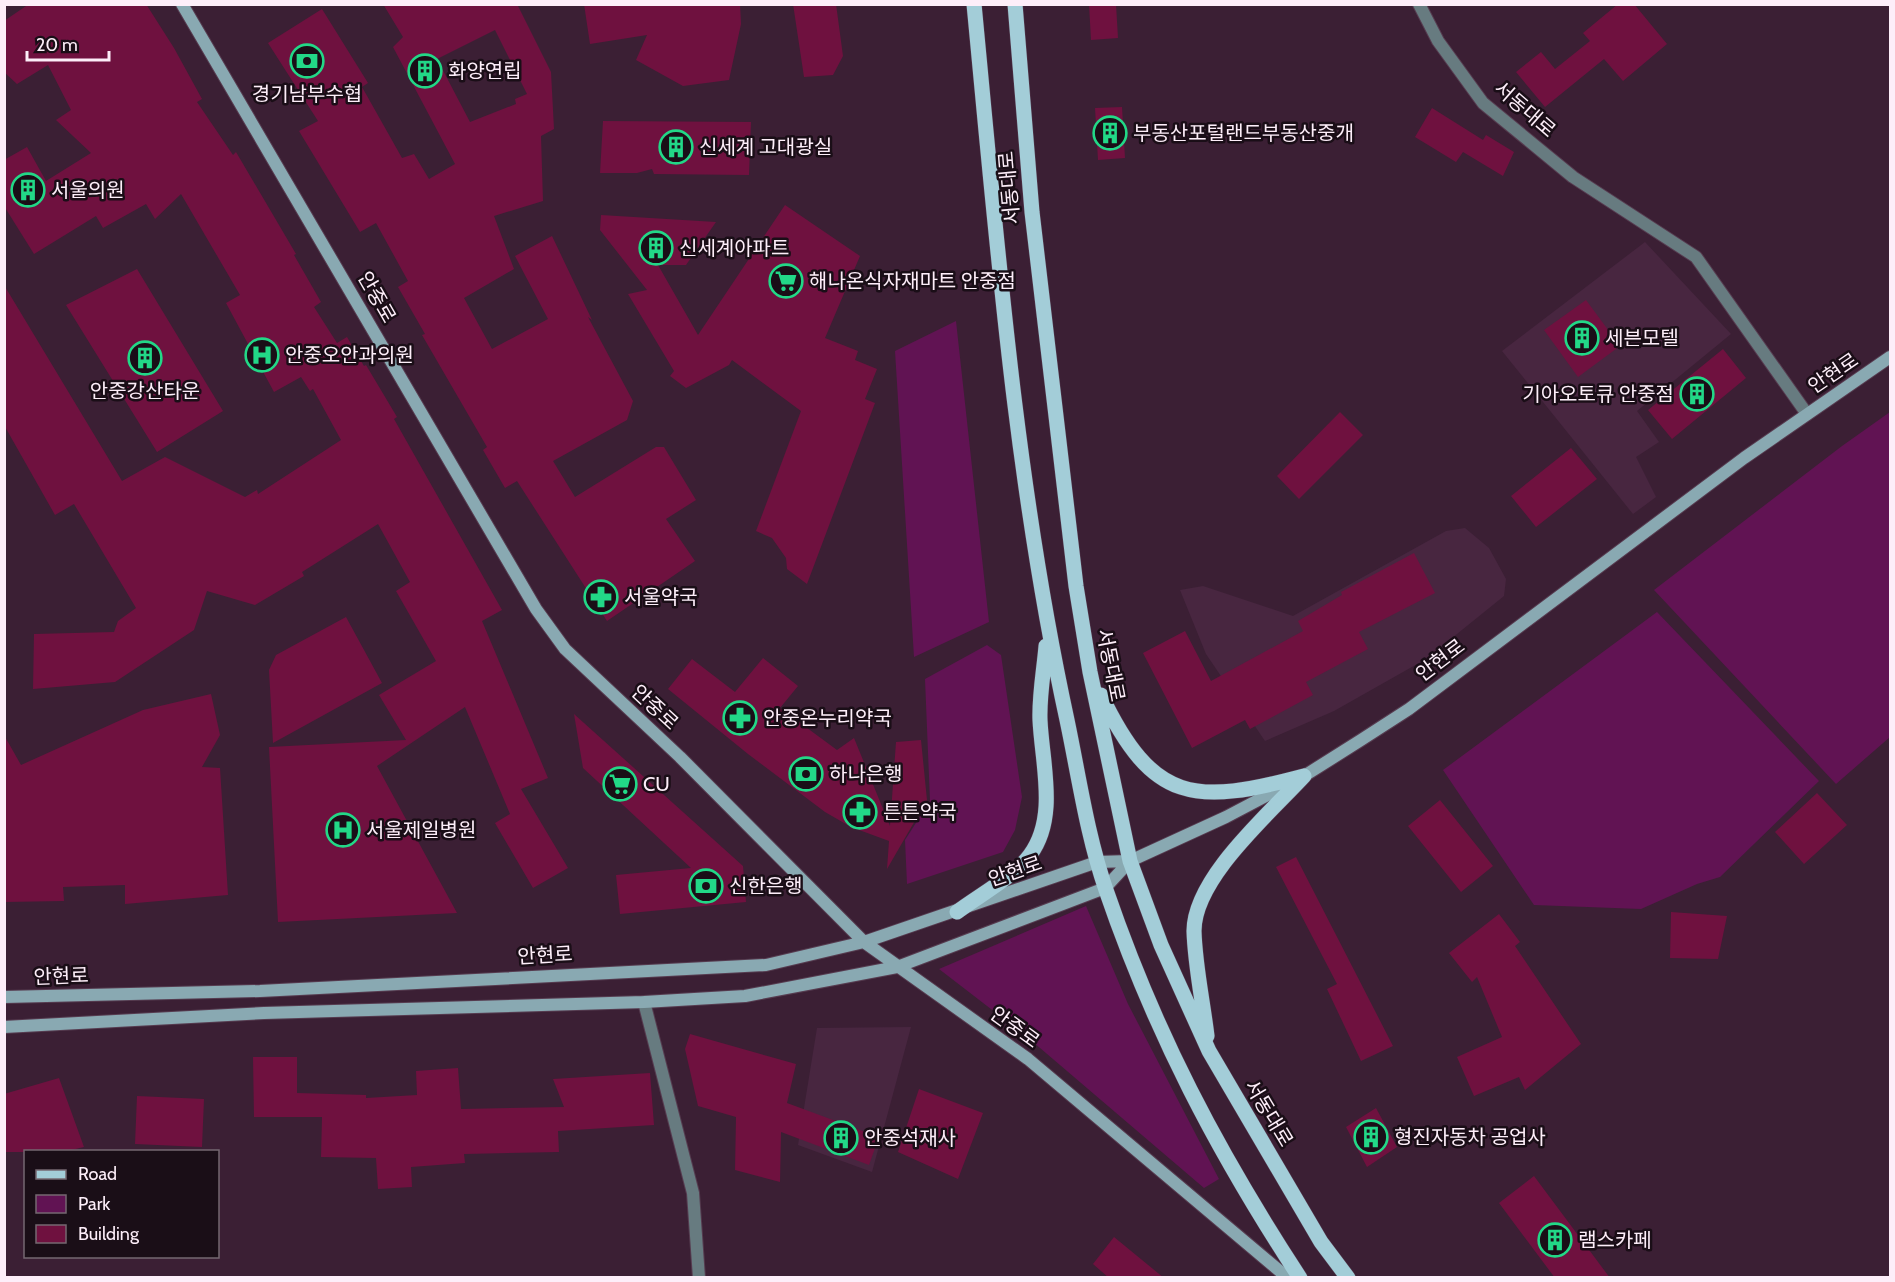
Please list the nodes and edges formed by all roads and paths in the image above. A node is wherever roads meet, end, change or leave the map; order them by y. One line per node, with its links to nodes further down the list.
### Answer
1 (182, 4): 14 (main road, 안중로)
2 (974, 4): 7 (main road, 서동대로)
3 (1015, 4): 8 (main road, 서동대로)
4 (1419, 4): 6 (street, 서동대로)
5 (1890, 357): 6 (main road, 안현로)
6 (1807, 414): 9 (main road, 안현로)
7 (1047, 631): 11 (main road, 서동대로); 13 (main road)
8 (1090, 672): 9 (main road); 10 (main road, 서동대로)
9 (1304, 776): 10 (main road, 안현로); 19 (main road)
10 (1130, 861): 11 (main road, 안현로); 12 (main road); 19 (main road, 서동대로)
11 (1097, 862): 12 (main road, 서동대로); 13 (main road, 안현로)
12 (1105, 888): 15 (main road); 22 (main road, 서동대로)
13 (957, 912): 14 (main road, 안현로)
14 (864, 942): 15 (main road, 안중로); 16 (main road, 안현로)
15 (897, 967): 17 (main road); 21 (main road, 안중로)
16 (4, 997)
17 (644, 1002): 18 (main road); 20 (street)
18 (4, 1027)
19 (1209, 1052): 23 (main road, 서동대로)
20 (699, 1278)
21 (1288, 1278)
22 (1300, 1278)
23 (1348, 1278)

